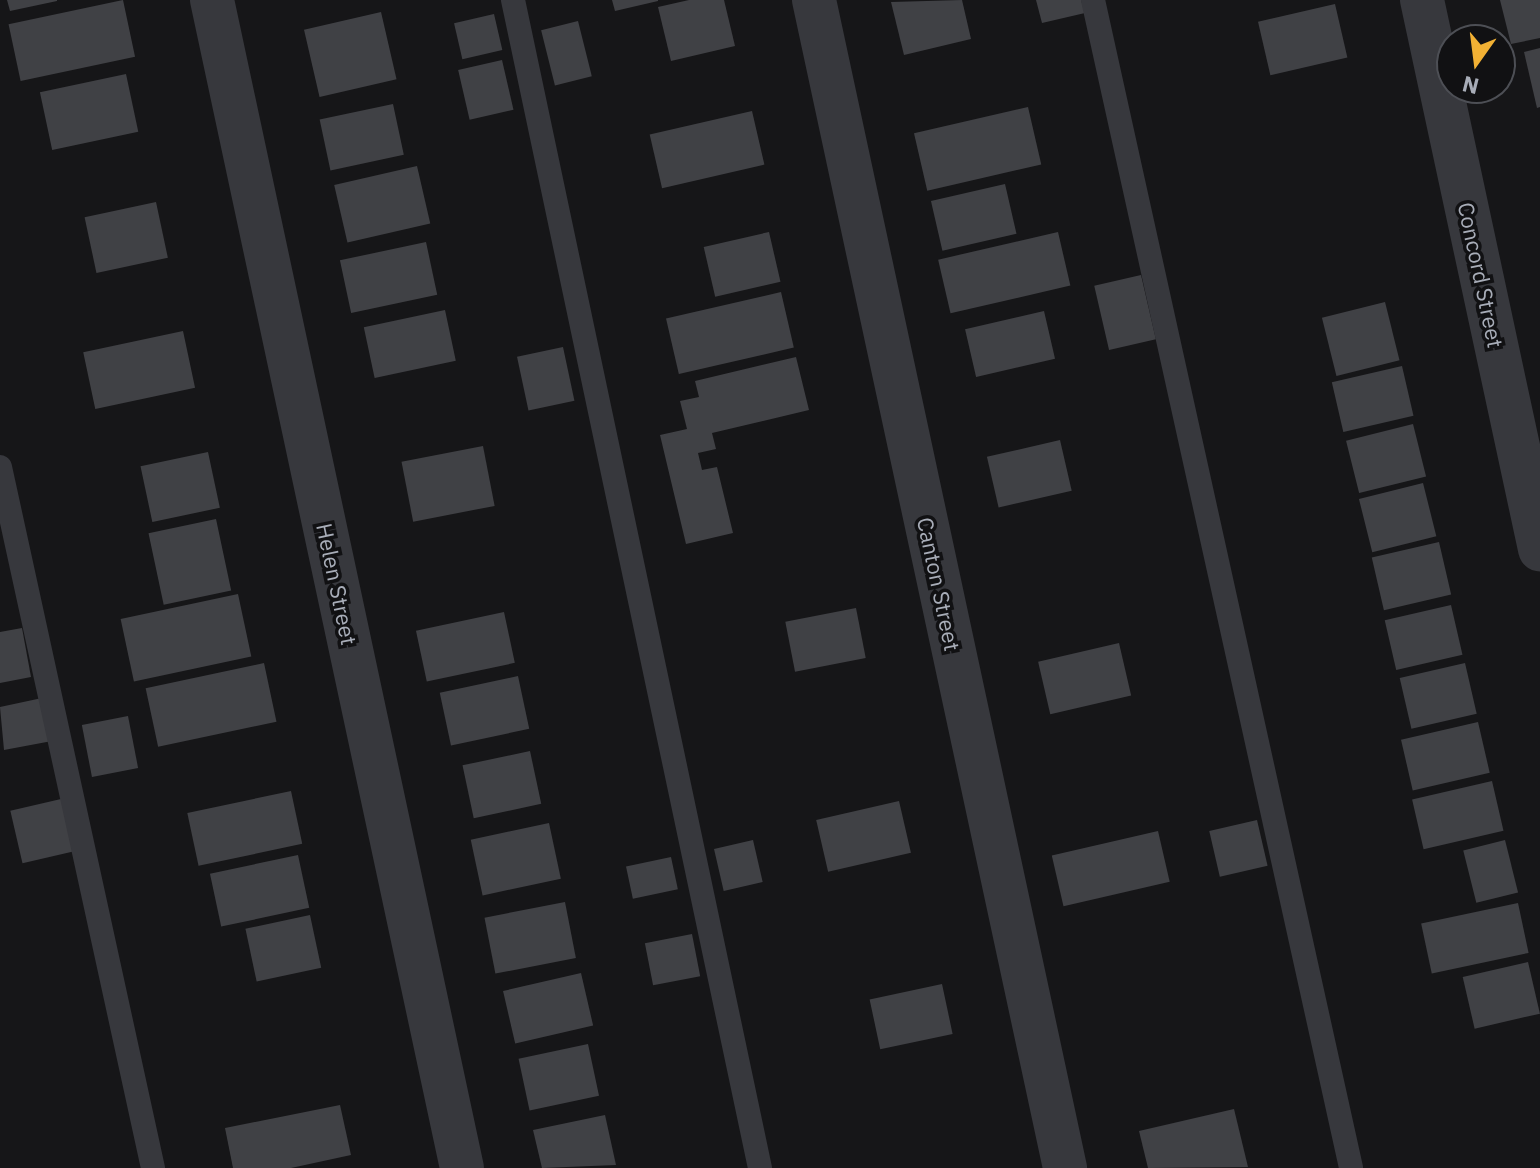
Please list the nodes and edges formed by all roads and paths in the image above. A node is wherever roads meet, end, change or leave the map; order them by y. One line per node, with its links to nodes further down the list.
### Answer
1 (212, 0): 9 (street, Helen Street)
2 (513, 0): 10 (lane)
3 (814, 0): 11 (street, Canton Street)
4 (1093, 0): 12 (lane)
5 (1422, 0): 7 (street, Concord Street)
6 (0, 467): 8 (lane)
7 (1540, 549)
8 (153, 1168)
9 (462, 1168)
10 (760, 1168)
11 (1065, 1168)
12 (1351, 1168)

